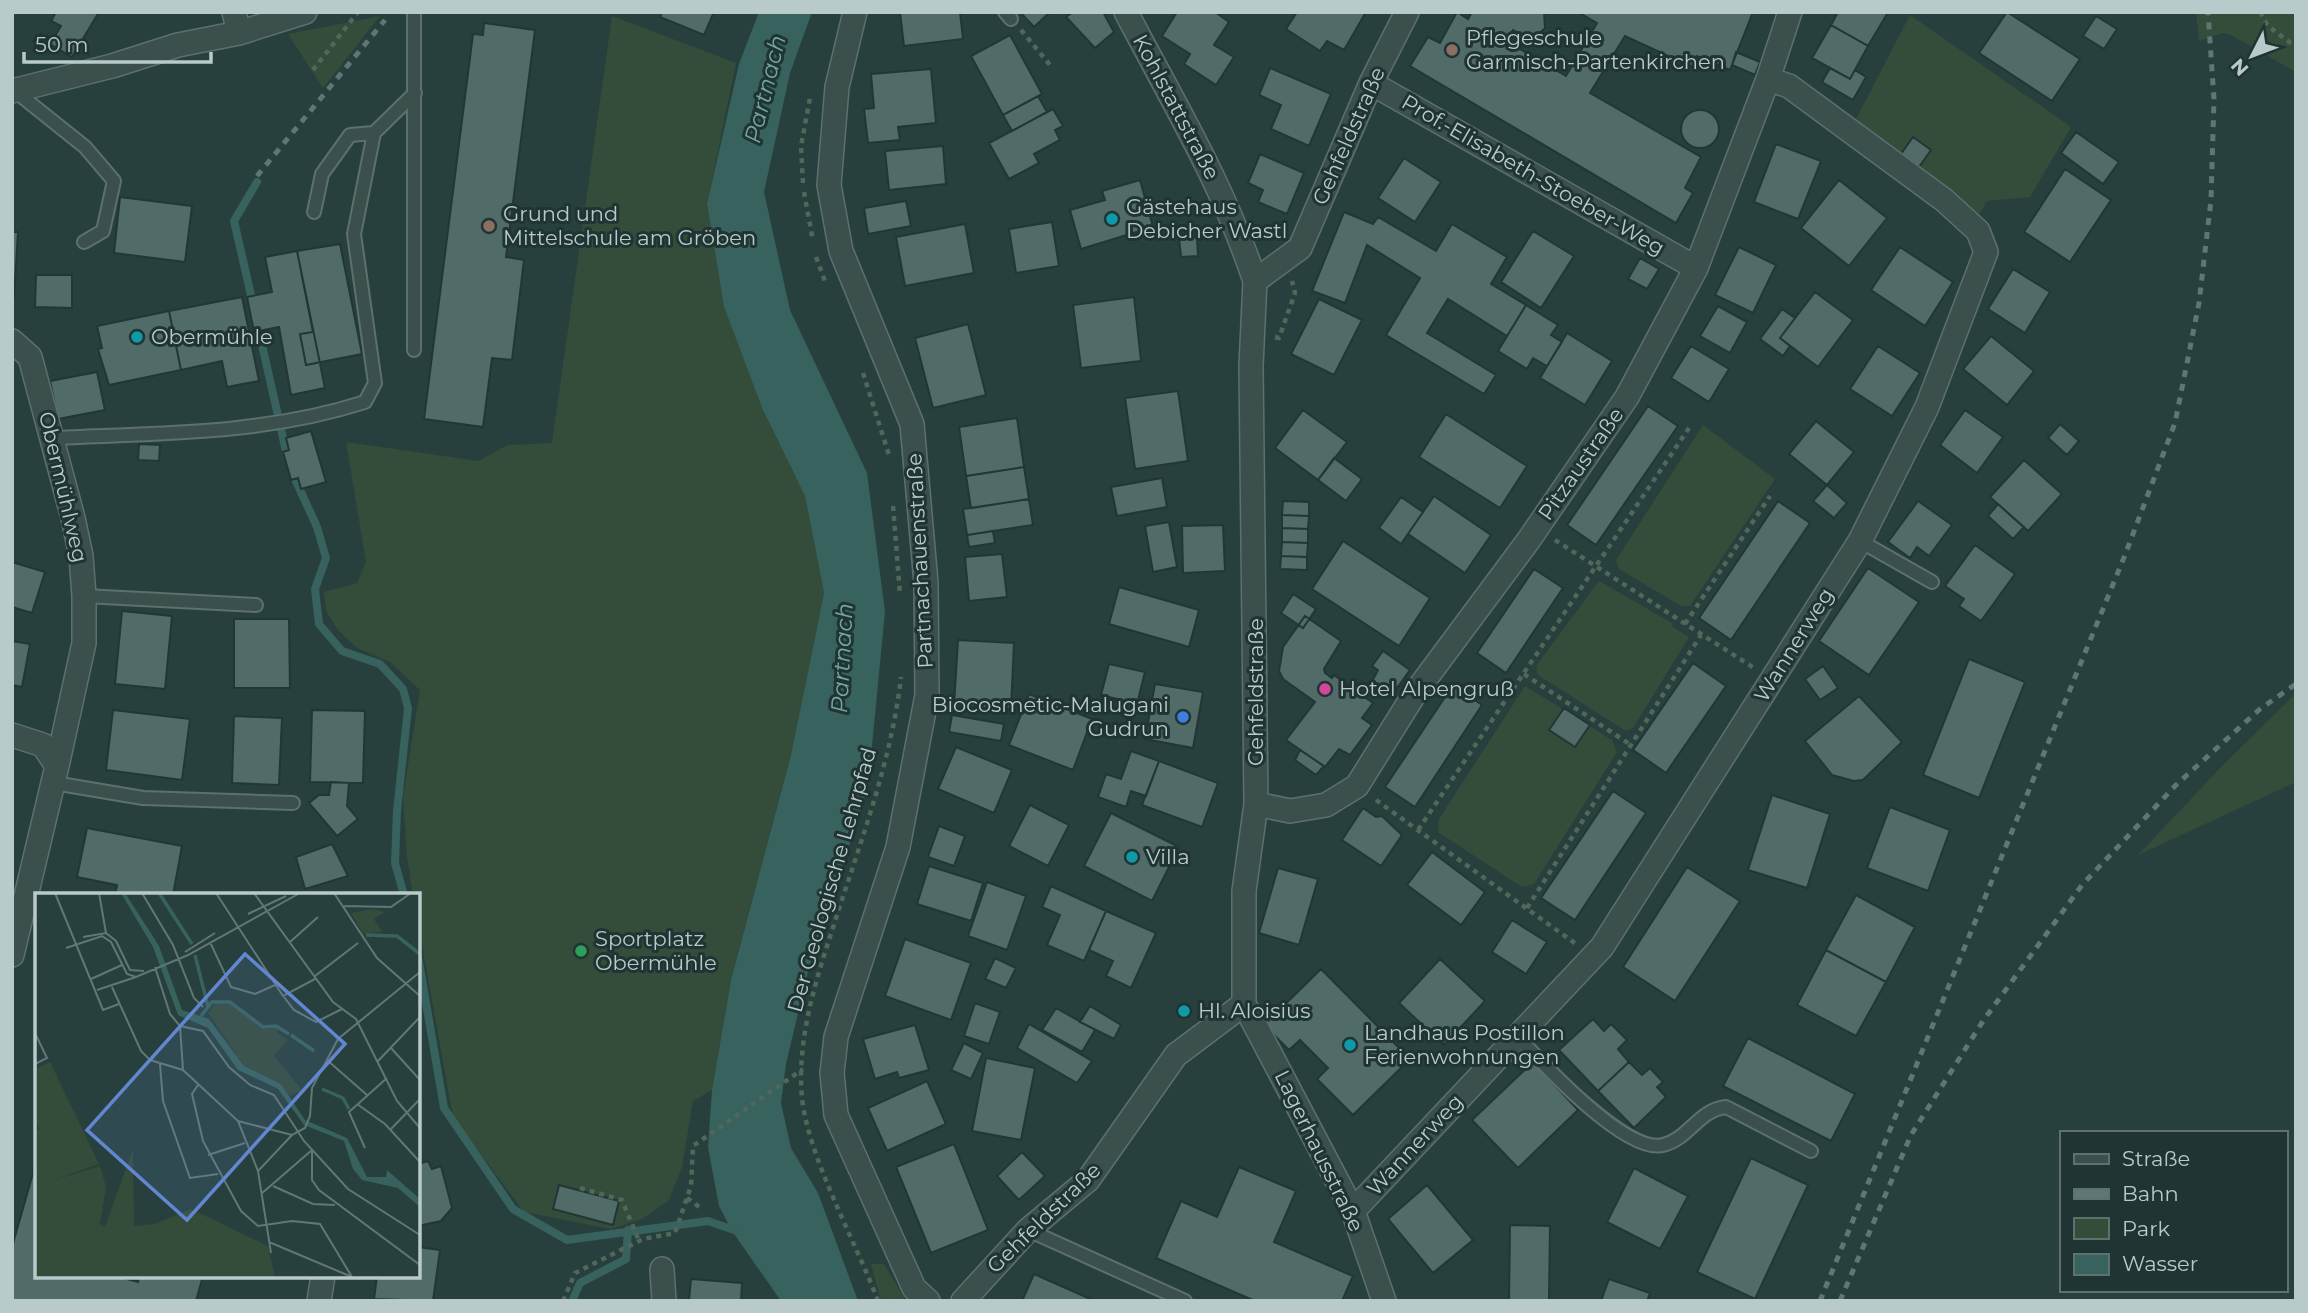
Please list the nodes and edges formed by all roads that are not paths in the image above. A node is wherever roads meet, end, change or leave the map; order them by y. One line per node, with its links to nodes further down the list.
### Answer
1 (305, 12): 7 (street)
2 (414, 12): 11 (lane)
3 (855, 12): 39 (street, Partnachauenstraße)
4 (1126, 12): 16 (street, Kohlstattstraße)
5 (1407, 12): 9 (street, Gehfeldstraße)
6 (1790, 12): 8 (street, Pitzaustraße)
7 (236, 23): 10 (street)
8 (1768, 79): 15 (street, Pitzaustraße); 20 (street, Wannerweg)
9 (1371, 83): 15 (street, Prof.-Elisabeth-Stoeber-Weg); 16 (street, Gehfeldstraße)
10 (13, 91): 14 (lane)
11 (415, 93): 12 (lane); 18 (lane)
12 (374, 134): 13 (lane); 19 (lane)
13 (314, 212)
14 (84, 242)
15 (1696, 268): 27 (street, Pitzaustraße)
16 (1255, 281): 27 (street, Gehfeldstraße)
17 (12, 341): 19 (street, Obermühlweg)
18 (414, 349)
19 (51, 438): 22 (street, Obermühlweg)
20 (1860, 541): 21 (lane); 31 (street, Wannerweg)
21 (1932, 582)
22 (84, 596): 23 (lane); 25 (street, Obermühlweg)
23 (256, 605)
24 (12, 735): 25 (street)
25 (55, 774): 26 (lane); 28 (street, Obermühlweg)
26 (293, 803)
27 (1256, 804): 30 (street, Gehfeldstraße)
28 (32, 896): 29 (street, Obermühlweg)
29 (12, 955)
30 (1244, 1004): 33 (street, Lagerhausstraße); 34 (street, Gehfeldstraße)
31 (1518, 1037): 32 (lane); 33 (street, Wannerweg)
32 (1811, 1151)
33 (1353, 1211): 42 (street, Lagerhausstraße)
34 (1028, 1230): 40 (street, Gehfeldstraße); 41 (lane)
35 (662, 1269): 38 (street)
36 (323, 1278): 37 (street)
37 (318, 1301)
38 (664, 1301)
39 (928, 1301)
40 (963, 1301)
41 (1185, 1301)
42 (1384, 1301)

